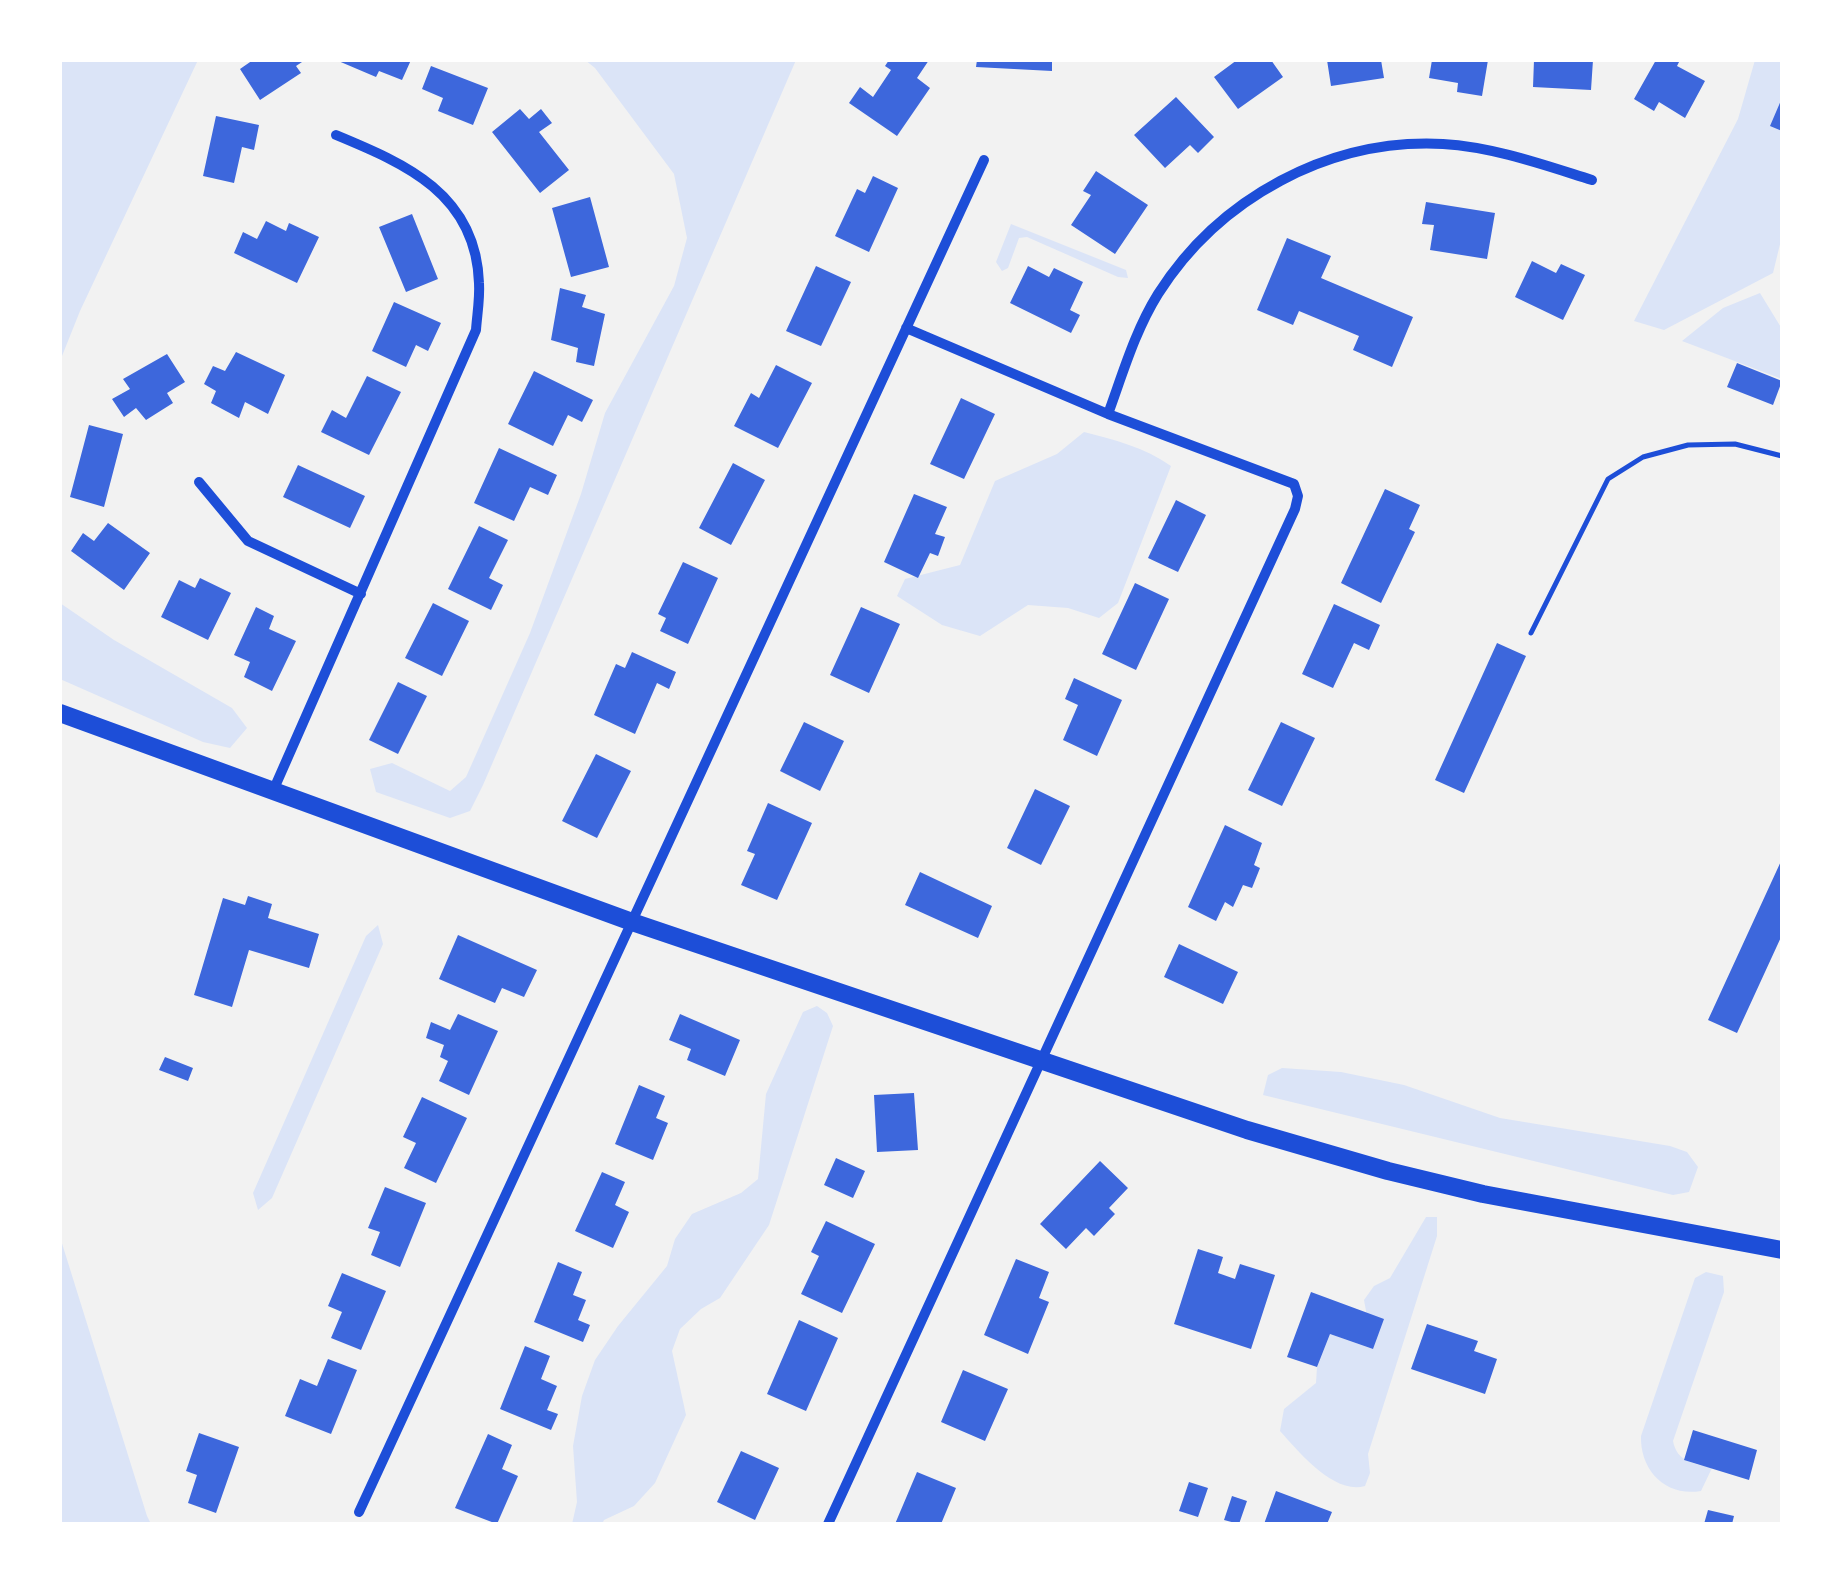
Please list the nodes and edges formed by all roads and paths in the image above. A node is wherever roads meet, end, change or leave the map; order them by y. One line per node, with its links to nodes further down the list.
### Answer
1 (336, 135): 8 (street)
2 (984, 160): 4 (street)
3 (1592, 180): 5 (street)
4 (906, 328): 5 (street); 12 (street)
5 (1108, 414): 13 (street)
6 (1782, 456): 9 (path)
7 (200, 482): 8 (street)
8 (361, 594): 11 (street)
9 (1530, 633)
10 (60, 712): 11 (street)
11 (273, 791): 12 (street)
12 (632, 922): 13 (street); 15 (street)
13 (1040, 1060): 14 (street); 16 (street)
14 (1782, 1250)
15 (358, 1512)
16 (828, 1524)

